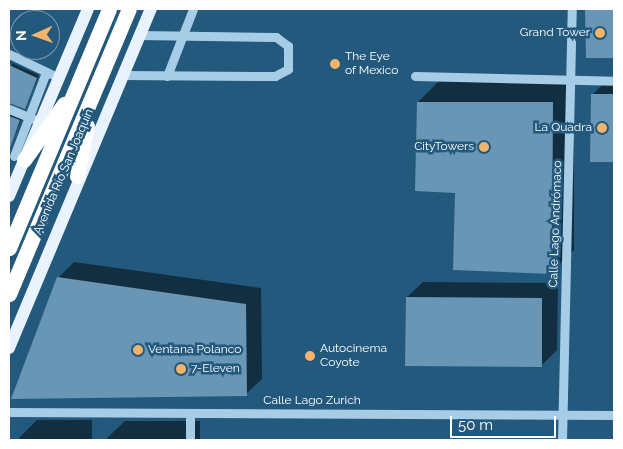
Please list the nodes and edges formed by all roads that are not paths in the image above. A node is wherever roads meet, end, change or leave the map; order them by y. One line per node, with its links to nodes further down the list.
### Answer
1 (88, 9): 14 (main road)
2 (109, 9): 17 (highway, Avenida Río San Joaquín)
3 (129, 9): 18 (highway, Avenida Río San Joaquín)
4 (151, 9): 7 (main road, Avenida Río San Joaquín)
5 (193, 9): 8 (street)
6 (572, 9): 15 (street, Calle Lago Andrómaco)
7 (139, 35): 8 (street); 11 (main road, Avenida Río San Joaquín)
8 (182, 36): 12 (street); 12 (street)
9 (9, 54): 10 (street)
10 (46, 72): 14 (street); 20 (street)
11 (122, 75): 12 (street); 22 (main road, Avenida Río San Joaquín)
12 (167, 76)
13 (414, 76): 15 (street)
14 (59, 78): 20 (main road)
15 (572, 80): 16 (street); 29 (street, Calle Lago Andrómaco)
16 (614, 80)
17 (74, 94): 21 (highway); 24 (highway, Avenida Río San Joaquín)
18 (91, 100): 22 (highway); 25 (highway, Avenida Río San Joaquín)
19 (9, 109): 20 (street)
20 (35, 119): 21 (main road)
21 (16, 157): 23 (main road)
22 (77, 176): 26 (main road, Avenida Río San Joaquín)
23 (9, 196)
24 (9, 248)
25 (9, 294)
26 (9, 348)
27 (9, 412): 28 (street, Calle Lago Zurich)
28 (190, 413): 29 (street, Calle Lago Zurich); 31 (street)
29 (563, 414): 30 (street, Calle Lago Zurich); 32 (street, Calle Lago Andrómaco)
30 (614, 415)
31 (190, 440)
32 (562, 440)

